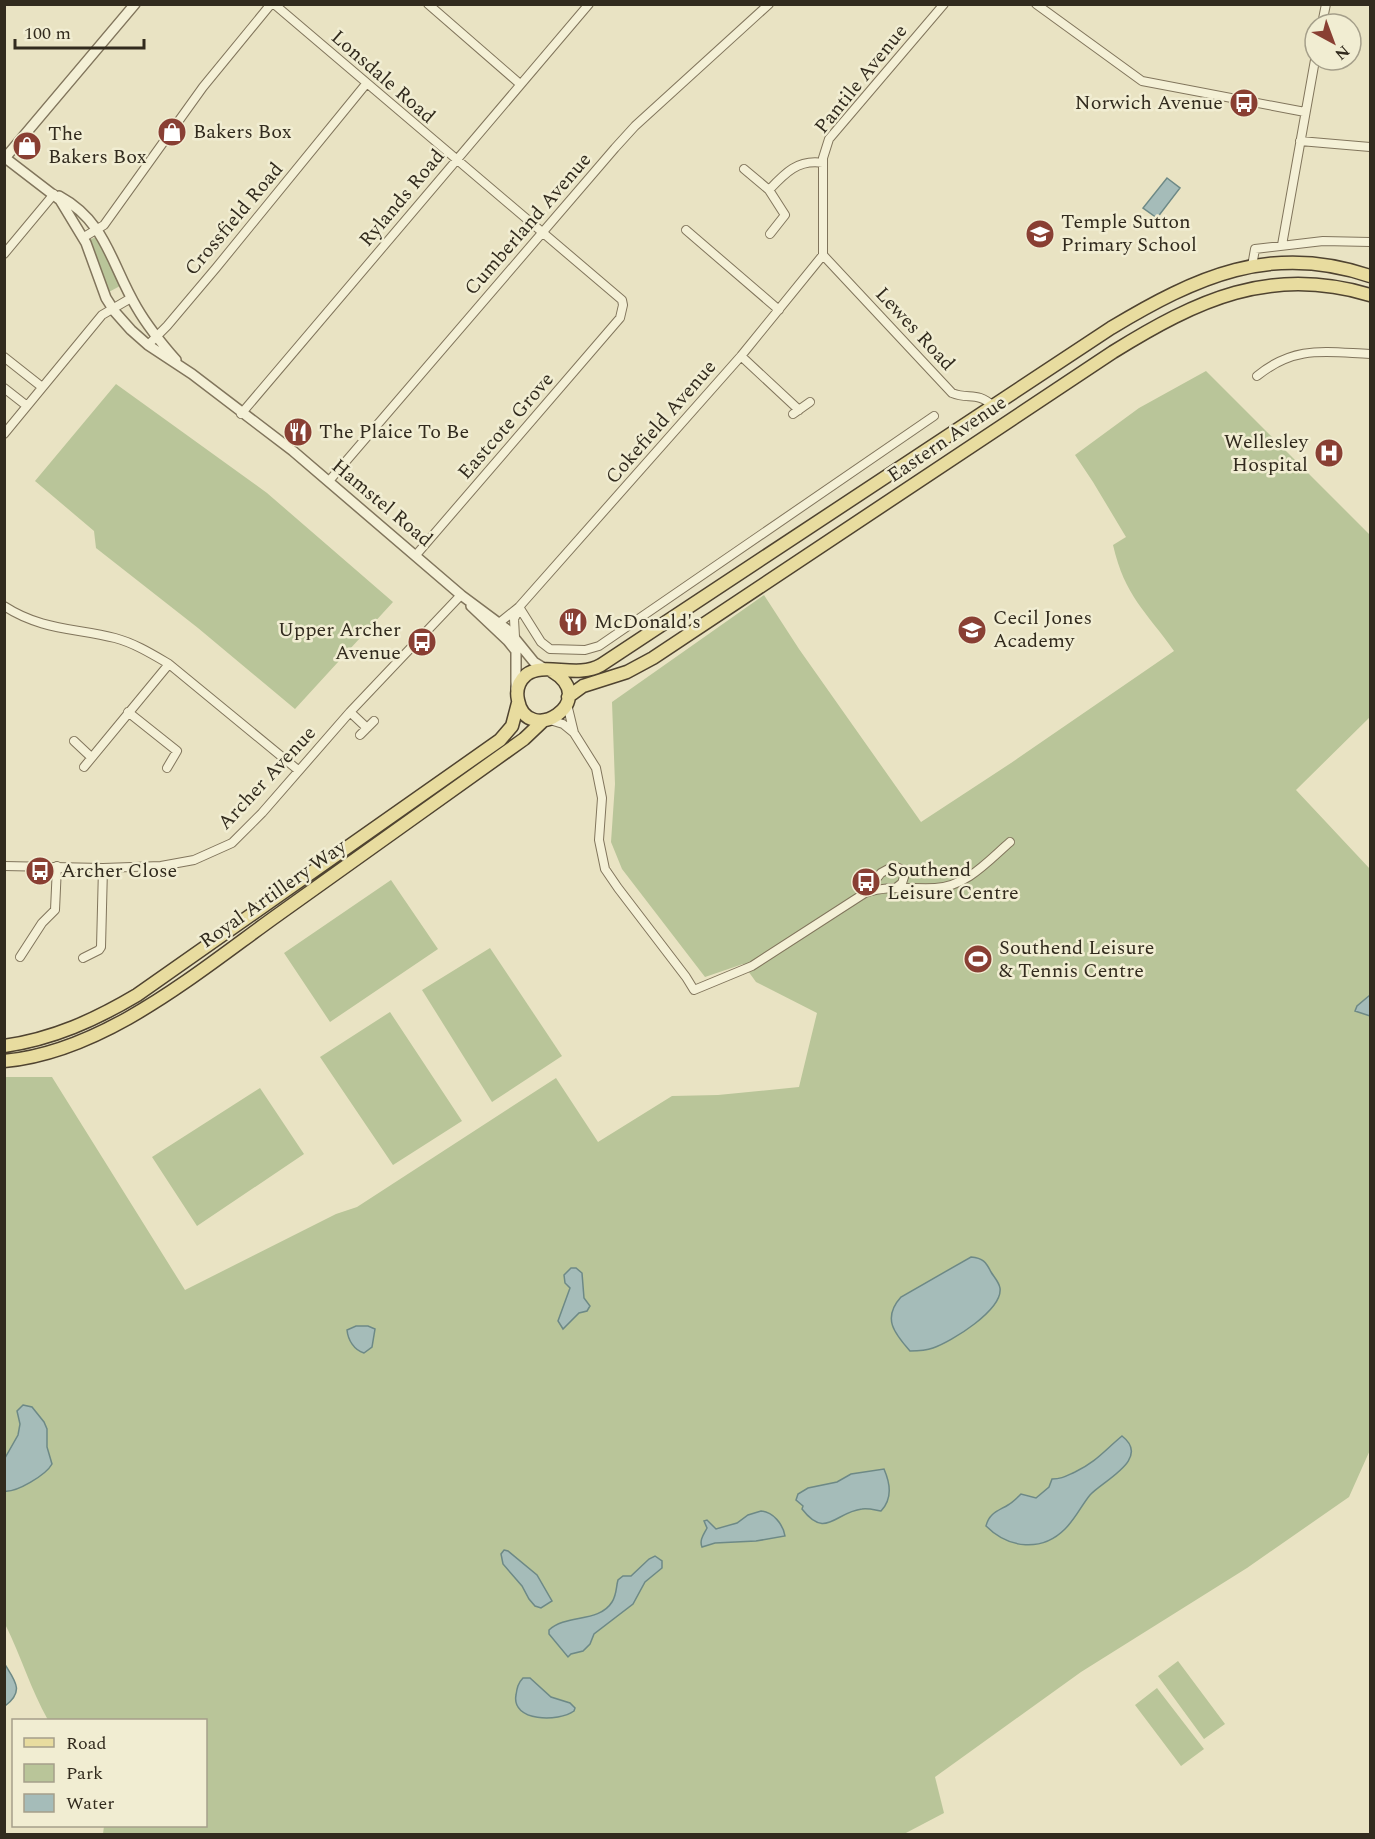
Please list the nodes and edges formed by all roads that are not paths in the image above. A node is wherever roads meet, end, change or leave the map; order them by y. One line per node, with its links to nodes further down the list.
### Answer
1 (135, 4): 14 (street)
2 (272, 4): 9 (street, Lonsdale Road); 20 (street)
3 (428, 4): 10 (street)
4 (589, 4): 10 (street, Rylands Road)
5 (769, 4): 22 (street, Cumberland Avenue)
6 (944, 4): 16 (street, Pantile Avenue)
7 (1036, 4): 11 (street)
8 (1313, 72): 11 (street)
9 (366, 84): 15 (street, Lonsdale Road); 36 (street, Crossfield Road)
10 (520, 84): 15 (street, Rylands Road)
11 (1305, 112): 12 (street)
12 (1300, 141): 13 (street); 26 (street)
13 (1371, 147)
14 (5, 157): 19 (street, Hamstel Road)
15 (455, 160): 22 (street, Lonsdale Road); 48 (street, Rylands Road)
16 (823, 163): 18 (street); 28 (street, Pantile Avenue)
17 (744, 168): 18 (street)
18 (770, 190): 23 (street)
19 (54, 194): 20 (street, Hamstel Road); 24 (street, Hamstel Road); 27 (street)
20 (97, 229): 24 (street); 32 (street, Hamstel Road)
21 (686, 230): 34 (street)
22 (544, 231): 35 (street, Lonsdale Road); 51 (street, Cumberland Avenue)
23 (770, 234)
24 (84, 237): 33 (street, Hamstel Road)
25 (1371, 242): 26 (street)
26 (1282, 244): 29 (street)
27 (4, 254)
28 (823, 255): 34 (street, Cokefield Avenue); 47 (street, Lewes Road)
29 (1252, 266): 30 (main road, Eastern Avenue); 47 (main road, Eastern Avenue)
30 (1371, 276)
31 (1371, 295): 61 (main road, Eastern Avenue)
32 (131, 298): 33 (street); 36 (street, Hamstel Road)
33 (112, 308): 37 (street, Hamstel Road); 43 (street)
34 (779, 310): 39 (street, Cokefield Avenue)
35 (620, 318): 52 (street, Eastcote Grove)
36 (156, 337): 37 (street, Crossfield Road); 41 (street, Hamstel Road)
37 (148, 345): 41 (street, Hamstel Road)
38 (1371, 354): 42 (street)
39 (741, 356): 45 (street); 55 (street, Cokefield Avenue)
40 (4, 357): 43 (street)
41 (192, 374): 48 (street, Hamstel Road)
42 (1257, 376)
43 (42, 387): 46 (street)
44 (4, 388): 46 (street)
45 (810, 402)
46 (27, 406): 50 (street)
47 (993, 406): 59 (main road, Eastern Avenue)
48 (241, 414): 51 (street, Hamstel Road)
49 (934, 416): 55 (street)
50 (4, 434)
51 (329, 482): 52 (street, Hamstel Road)
52 (416, 555): 53 (street, Hamstel Road)
53 (462, 595): 56 (street, Hamstel Road); 57 (street, Hamstel Road); 63 (street, Archer Avenue)
54 (4, 606): 58 (street)
55 (519, 607): 56 (street, Cokefield Avenue); 57 (street)
56 (500, 623): 57 (street, Hamstel Road)
57 (512, 639): 59 (street, Hamstel Road); 60 (street, Hamstel Road)
58 (169, 664): 62 (street); 73 (street)
59 (549, 670): 60 (main road, Eastern Avenue); 61 (main road)
60 (517, 698): 64 (main road); 82 (main road, Royal Artillery Way)
61 (567, 700): 64 (main road, Eastern Avenue); 67 (street)
62 (128, 712): 70 (street); 72 (street)
63 (350, 712): 66 (street); 73 (street, Archer Avenue)
64 (547, 720): 67 (street); 83 (main road, Royal Artillery Way)
65 (374, 721): 66 (street)
66 (367, 728): 68 (street)
67 (574, 733): 79 (street)
68 (360, 735)
69 (74, 741): 70 (street)
70 (91, 757): 71 (street)
71 (84, 766)
72 (167, 768)
73 (298, 770): 77 (street, Archer Avenue)
74 (1010, 842): 78 (street)
75 (4, 866): 76 (street, Archer Avenue)
76 (57, 866): 77 (street, Archer Avenue); 80 (street)
77 (103, 868): 81 (street)
78 (895, 887): 79 (street); 79 (street)
79 (865, 893)
80 (20, 957)
81 (83, 958)
82 (4, 1046)
83 (4, 1061)

